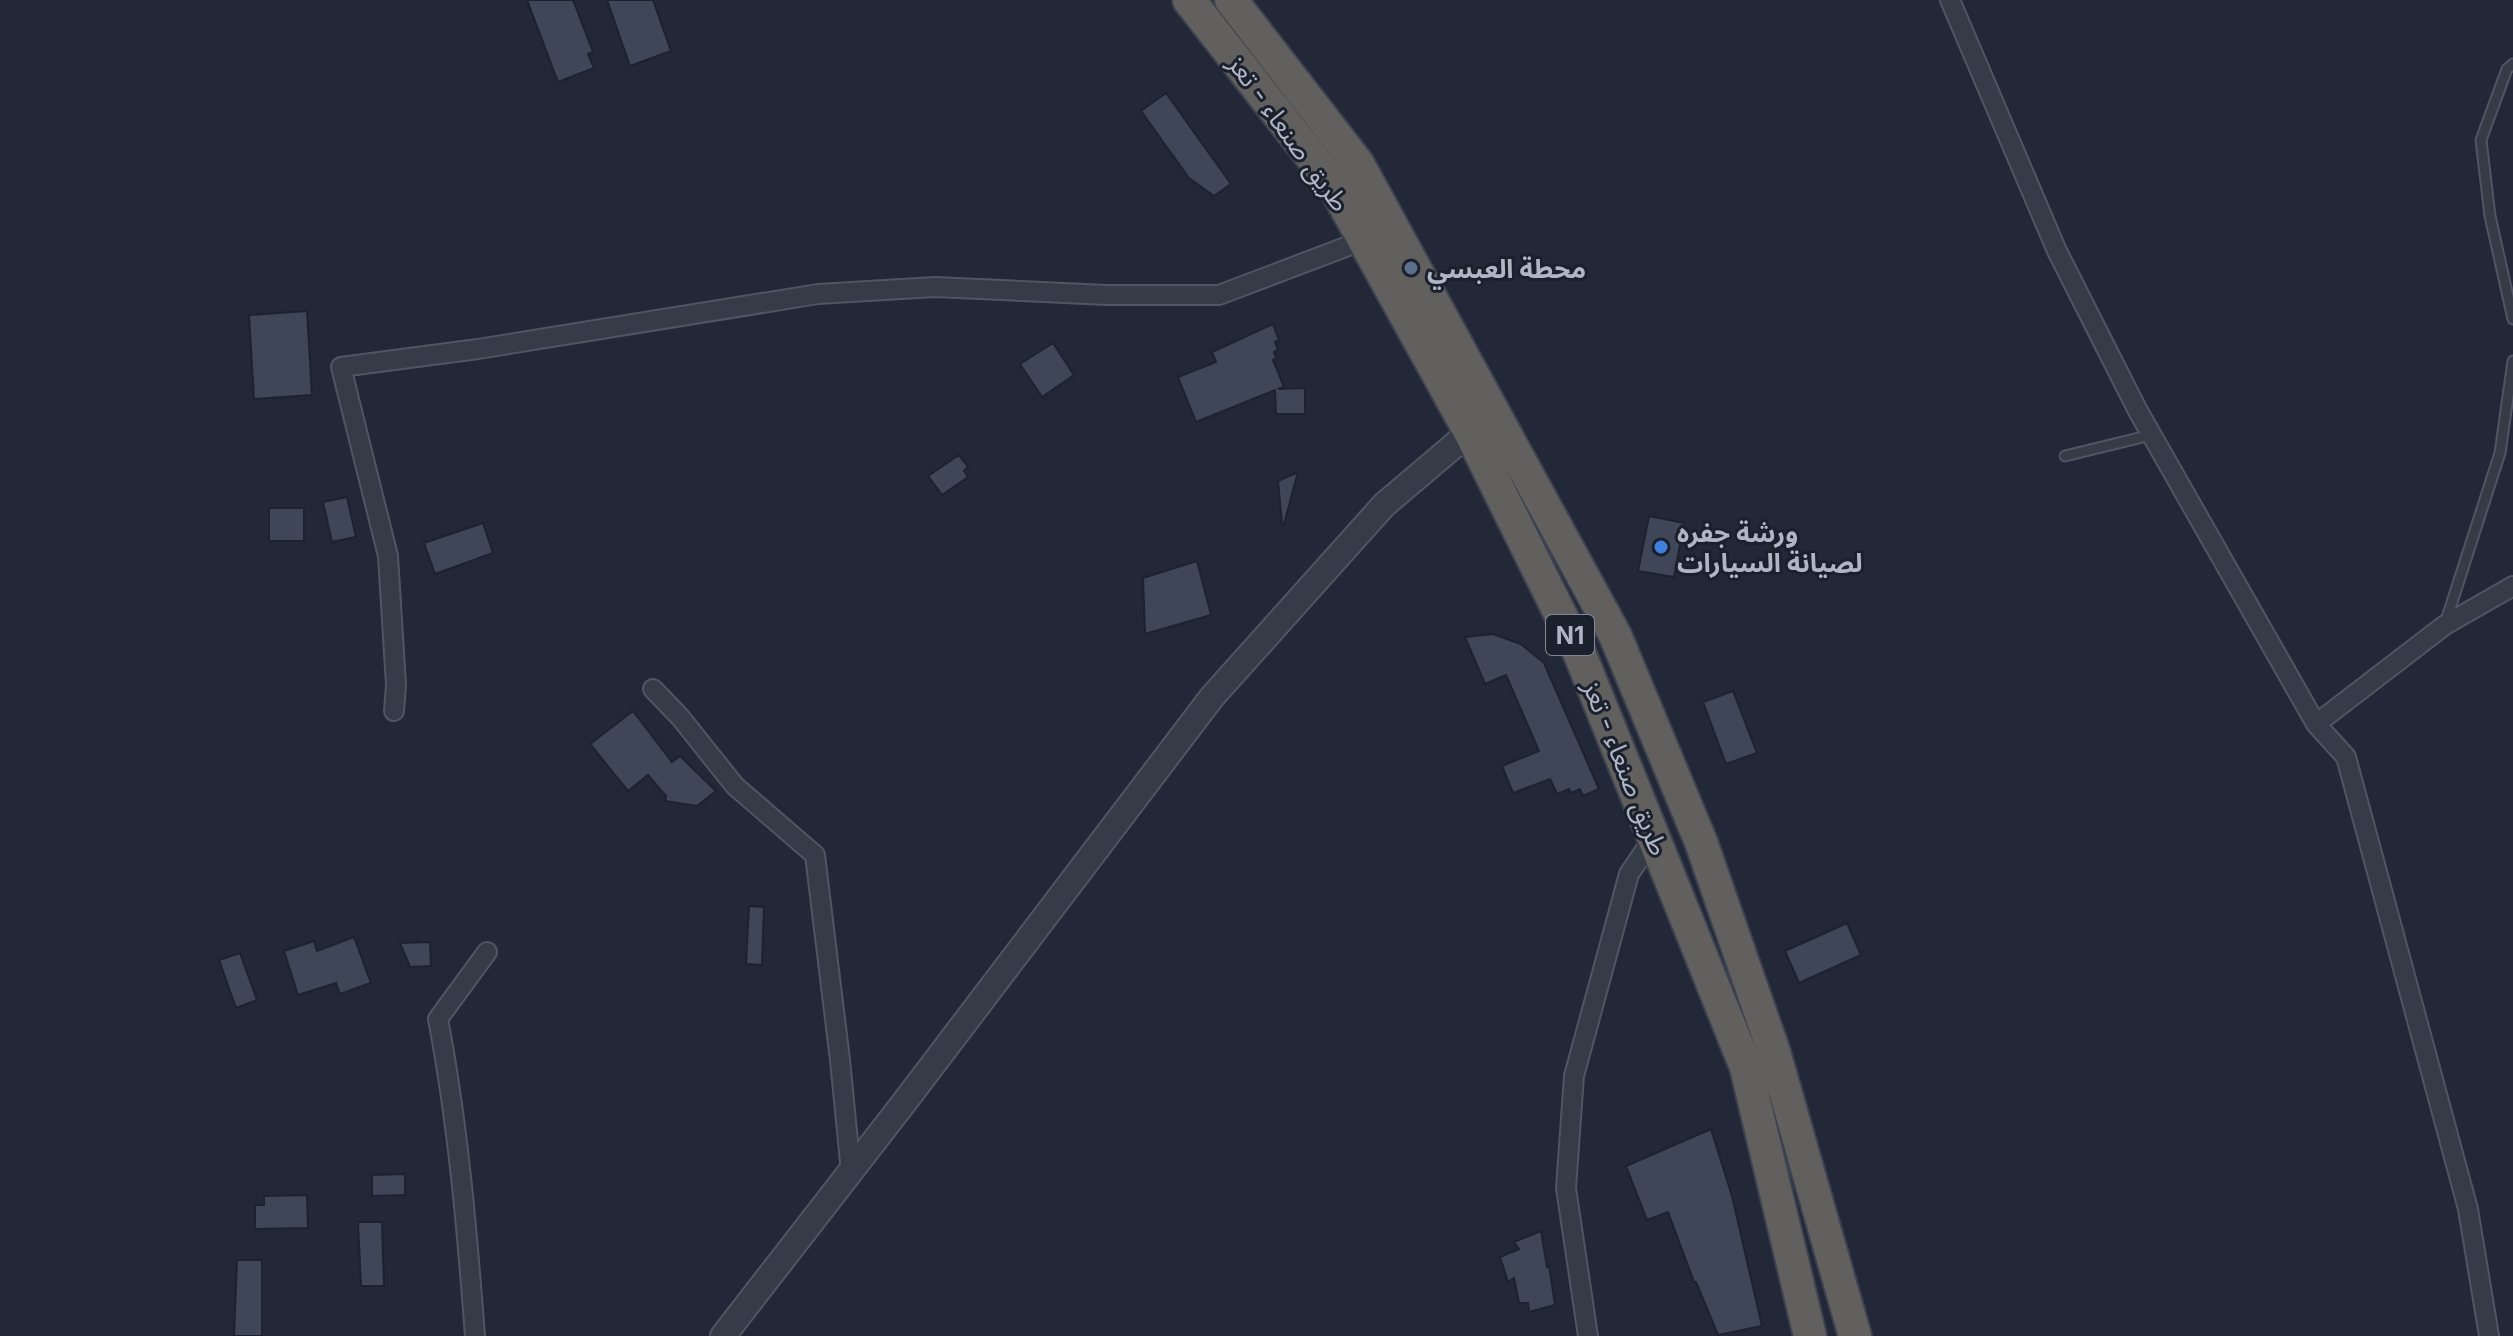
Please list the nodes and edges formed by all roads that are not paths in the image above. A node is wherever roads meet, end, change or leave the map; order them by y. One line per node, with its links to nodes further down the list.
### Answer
1 (1189, 0): 5 (highway, طريق صنعاء - تعز / N1)
2 (1231, 0): 23 (highway, طريق صنعاء - تعز / N1)
3 (1950, 0): 9 (street)
4 (2513, 64): 6 (lane)
5 (1364, 240): 8 (highway, طريق صنعاء - تعز / N1); 14 (street)
6 (2513, 319)
7 (2513, 361): 12 (lane)
8 (1470, 432): 16 (highway, طريق صنعاء - تعز / N1); 18 (street)
9 (2151, 435): 10 (lane); 15 (street)
10 (2065, 456)
11 (2513, 586): 12 (street)
12 (2445, 625): 15 (street)
13 (653, 689): 18 (street)
14 (394, 711)
15 (2316, 724): 24 (street)
16 (1654, 837): 19 (street); 22 (highway, طريق صنعاء - تعز / N1)
17 (487, 952): 20 (street)
18 (851, 1172): 21 (street)
19 (1582, 1333)
20 (475, 1336)
21 (723, 1336)
22 (1810, 1336)
23 (1855, 1336)
24 (2489, 1336)

